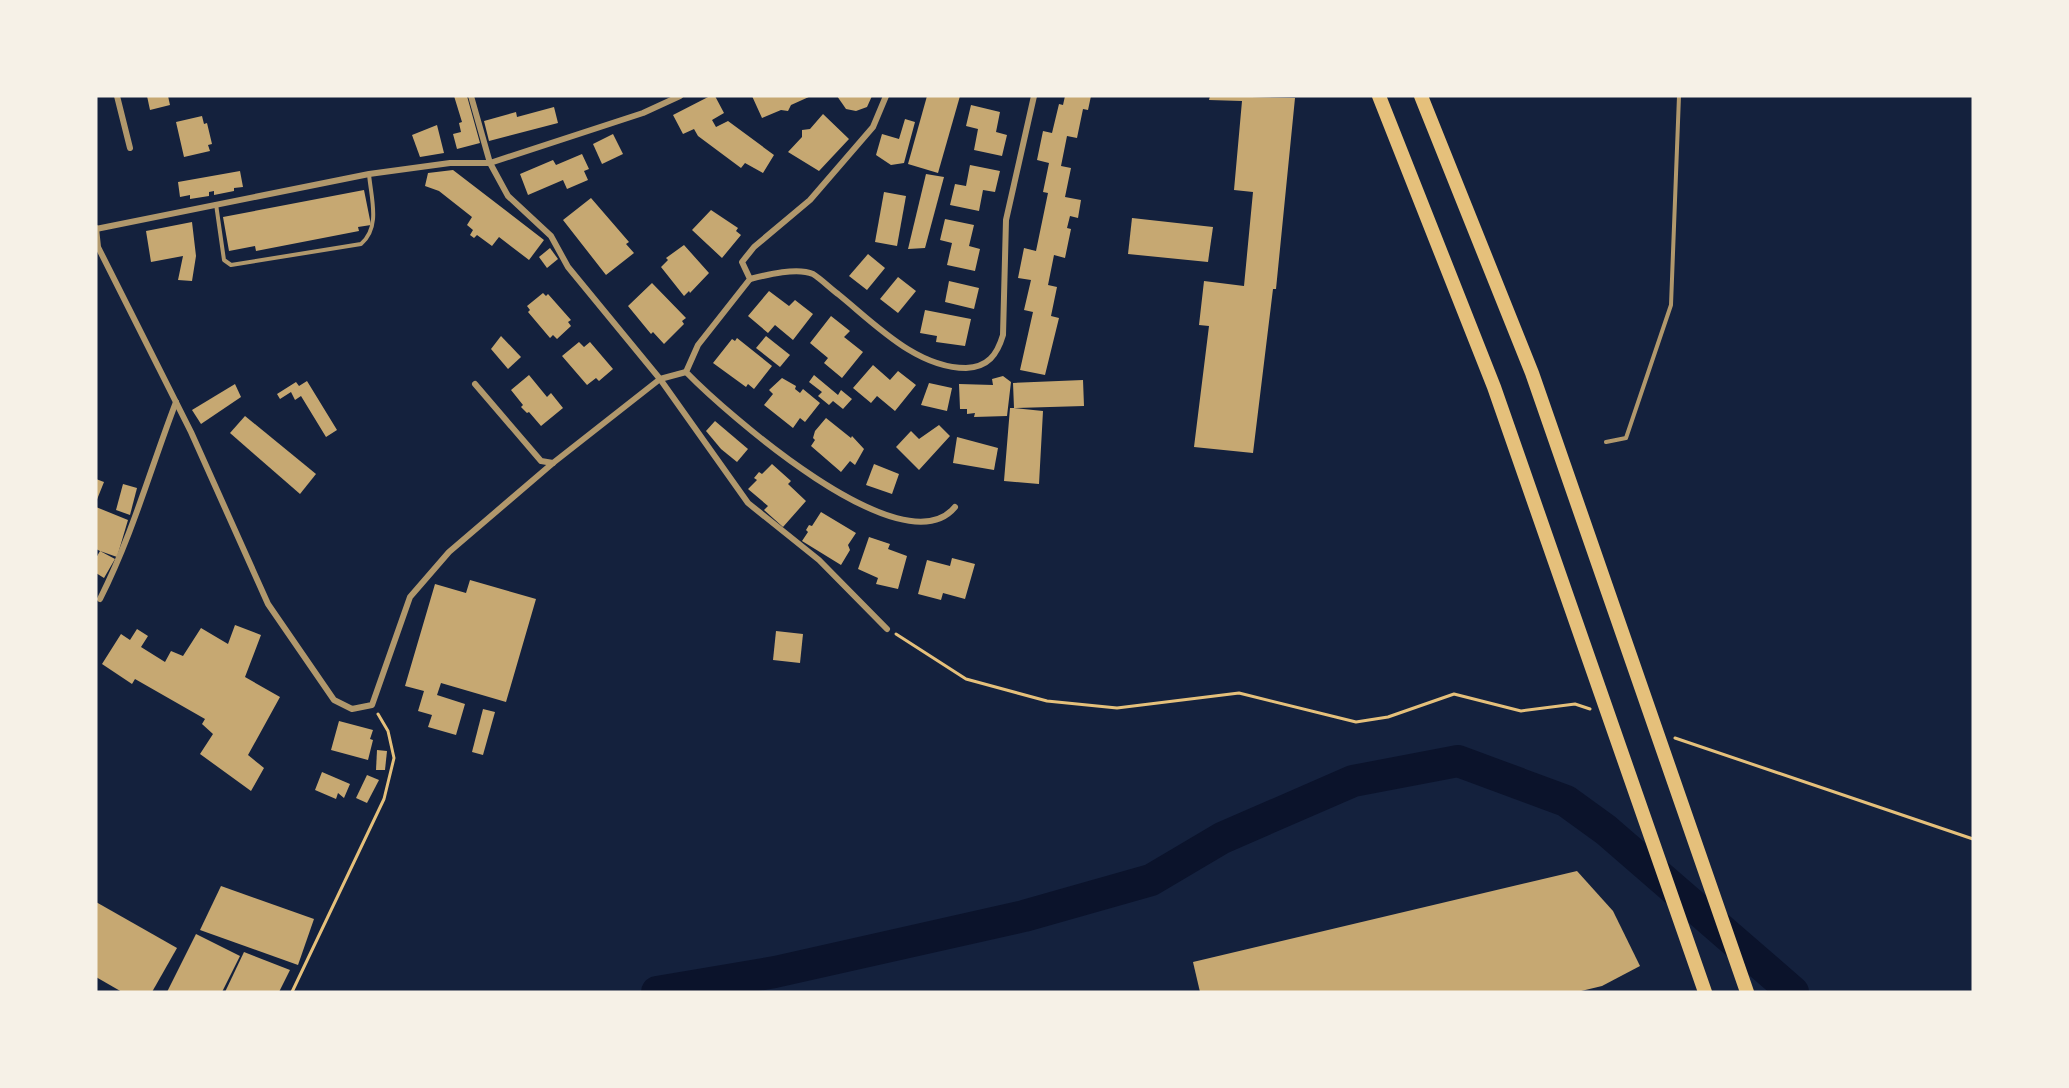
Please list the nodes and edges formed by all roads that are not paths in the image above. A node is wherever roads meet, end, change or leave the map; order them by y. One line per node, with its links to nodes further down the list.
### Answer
1 (117, 96): 9 (street)
2 (471, 96): 10 (street)
3 (680, 96): 10 (street)
4 (886, 96): 14 (street)
5 (1034, 96): 14 (street)
6 (1379, 96): 24 (highway)
7 (1421, 96): 25 (highway)
8 (1679, 96): 19 (lane)
9 (130, 148)
10 (490, 163): 11 (street); 16 (street)
11 (369, 174): 12 (street); 12 (lane)
12 (216, 203): 13 (street)
13 (96, 229): 18 (street)
14 (750, 279): 15 (street)
15 (686, 372): 16 (street); 21 (street)
16 (660, 379): 20 (street); 23 (street)
17 (475, 384): 20 (street)
18 (176, 402): 20 (street); 22 (street)
19 (1606, 442)
20 (553, 463)
21 (955, 507)
22 (100, 599)
23 (887, 629)
24 (1705, 992)
25 (1747, 992)

